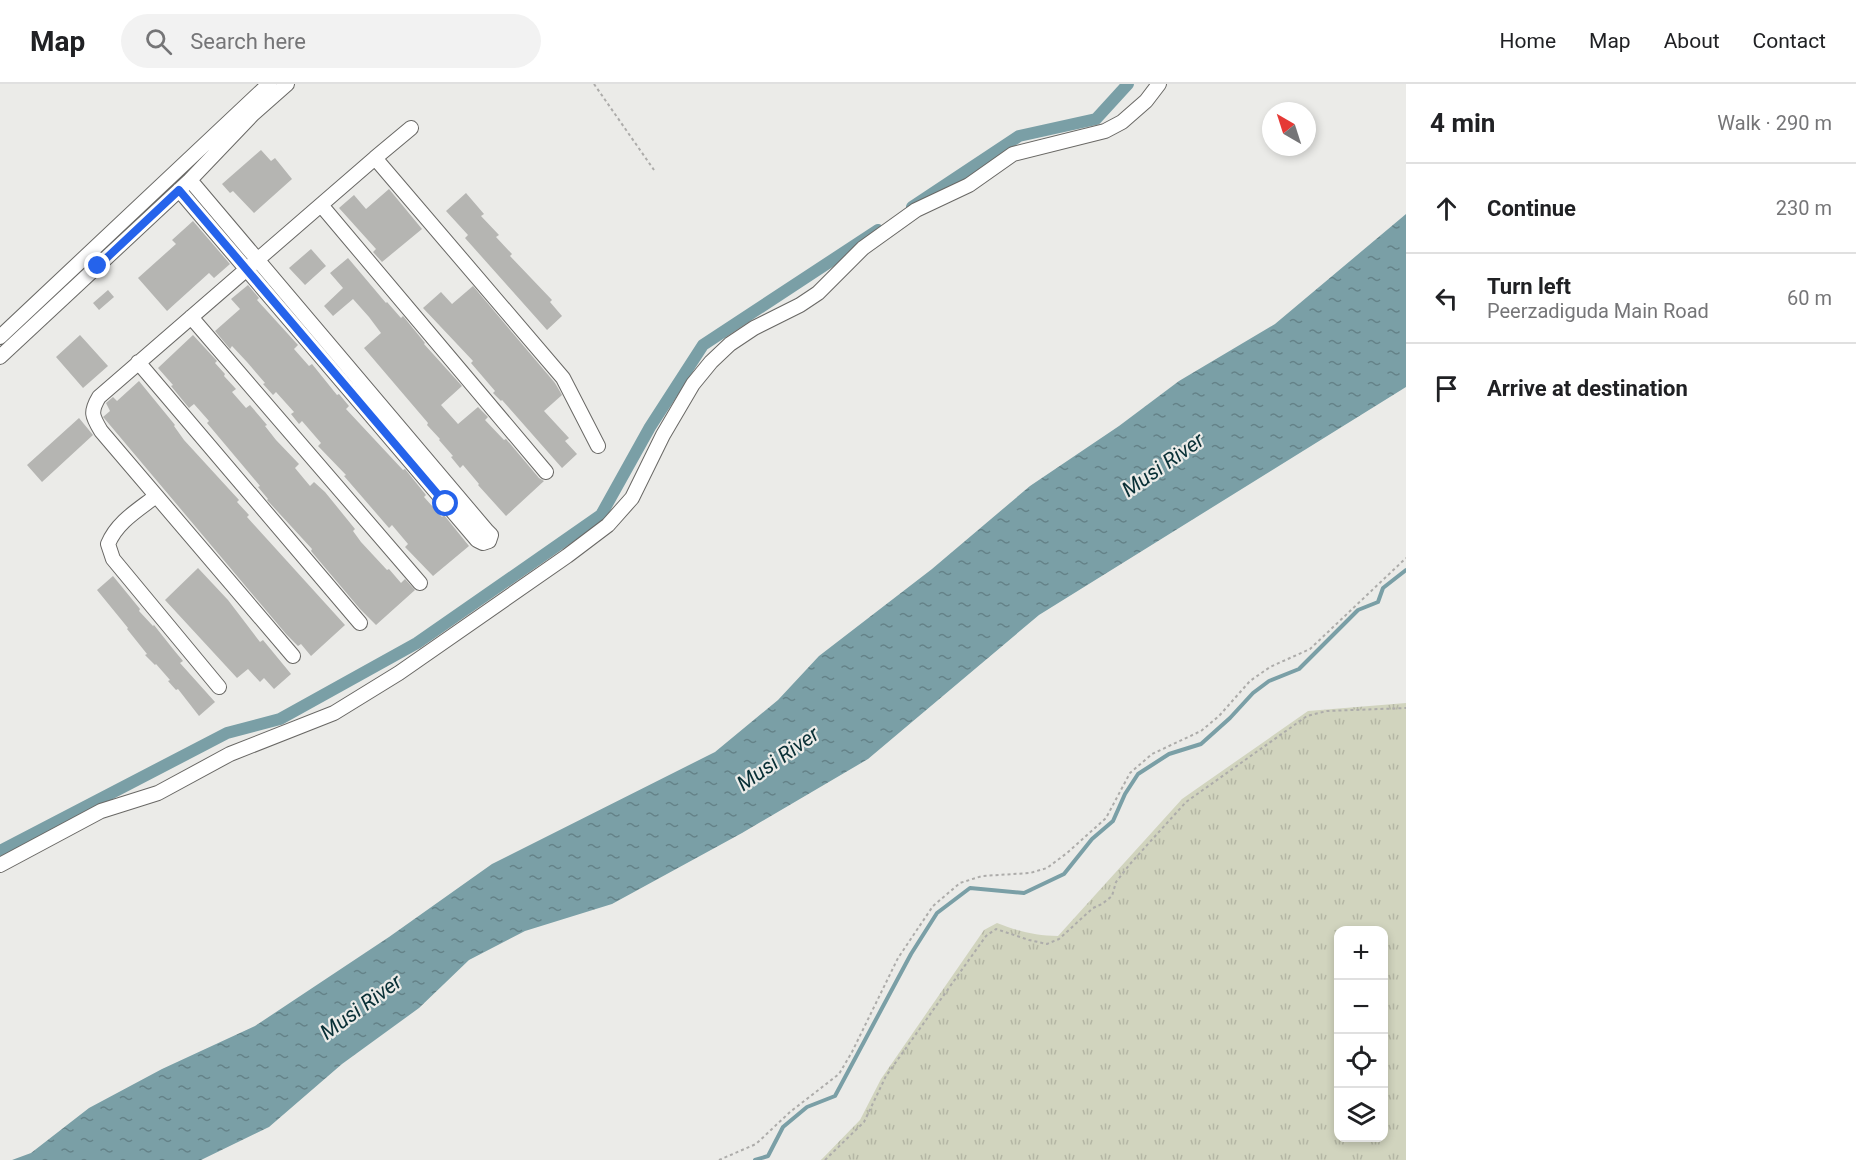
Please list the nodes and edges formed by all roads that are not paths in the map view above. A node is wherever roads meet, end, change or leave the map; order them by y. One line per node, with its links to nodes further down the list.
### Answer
1 (269, 84): 12 (street)
2 (287, 84): 6 (street)
3 (1159, 84): 22 (street)
4 (411, 128): 5 (street)
5 (375, 158): 8 (street); 15 (street)
6 (190, 180): 7 (street); 9 (street)
7 (179, 190): 10 (street); 13 (street)
8 (321, 205): 9 (street); 16 (street)
9 (258, 260): 10 (street); 10 (street)
10 (246, 269): 11 (street)
11 (191, 317): 14 (street); 18 (street)
12 (0, 337)
13 (0, 357)
14 (138, 362): 17 (street); 19 (street)
15 (598, 446)
16 (546, 472)
17 (156, 496): 20 (street); 21 (street)
18 (420, 583)
19 (360, 622)
20 (293, 656)
21 (219, 687)
22 (0, 865)

